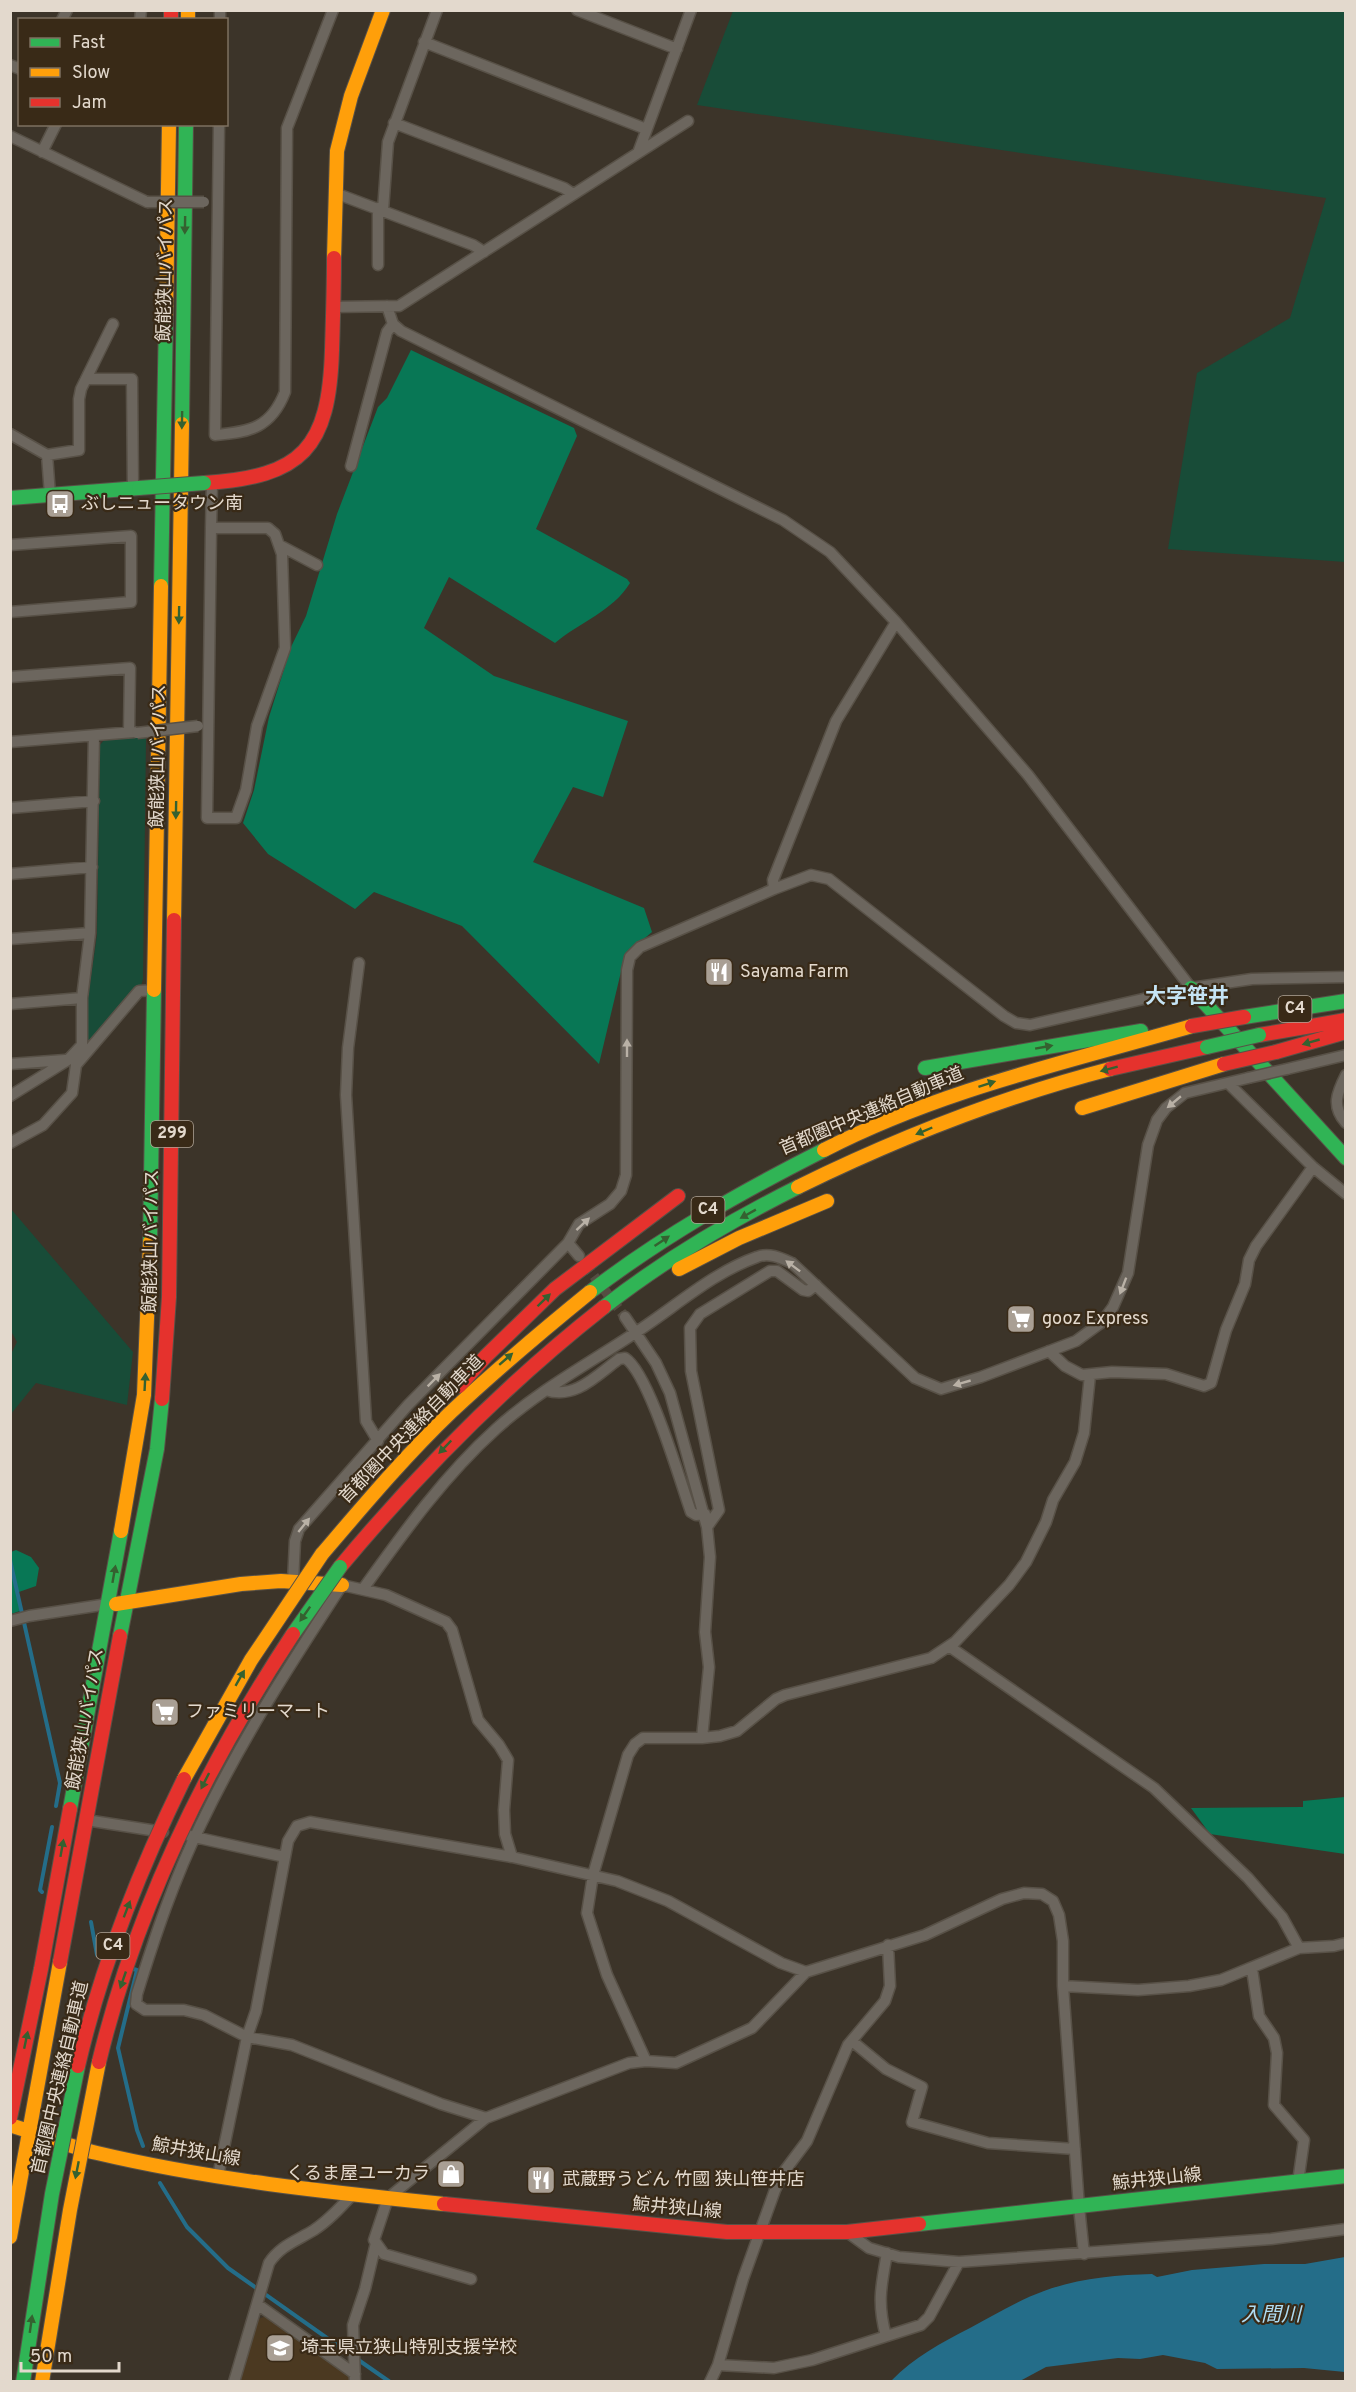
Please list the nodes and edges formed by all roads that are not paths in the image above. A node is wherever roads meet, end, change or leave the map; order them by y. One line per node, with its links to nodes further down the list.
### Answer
1 (333, 10): 20 (street)
2 (383, 10): 18 (main road)
3 (437, 10): 6 (street)
4 (577, 10): 7 (street)
5 (691, 10): 7 (street)
6 (424, 42): 9 (street); 14 (street)
7 (677, 48): 14 (street)
8 (688, 121): 17 (street)
9 (394, 123): 19 (street); 21 (street)
10 (55, 126): 16 (street)
11 (169, 126): 57 (main road, 飯能狭山バイパス / 299)
12 (186, 126): 95 (main road, 飯能狭山バイパス / 299, one-way to 95)
13 (219, 126): 20 (street)
14 (646, 129): 17 (street)
15 (10, 136): 16 (street)
16 (42, 152): 20 (street, bridge)
17 (638, 153): 19 (street)
18 (335, 193): 21 (street); 25 (main road)
19 (573, 194): 22 (street)
20 (218, 199)
21 (381, 209): 22 (street); 23 (street)
22 (484, 252): 24 (street)
23 (378, 265)
24 (387, 306): 25 (street); 27 (street)
25 (333, 307): 32 (main road)
26 (113, 324): 28 (street)
27 (393, 324): 31 (street); 41 (street)
28 (86, 379): 30 (street); 33 (street)
29 (10, 434): 30 (street)
30 (47, 455): 34 (street)
31 (351, 466)
32 (208, 483): 33 (main road, bridge); 36 (street)
33 (136, 488): 34 (main road)
34 (50, 495): 35 (main road)
35 (10, 498)
36 (211, 528): 37 (street); 43 (street)
37 (279, 544): 39 (street); 43 (street)
38 (10, 545): 40 (street)
39 (317, 565)
40 (10, 612)
41 (896, 622): 51 (street); 56 (street)
42 (10, 677): 44 (street)
43 (203, 726): 44 (street, bridge)
44 (133, 732): 45 (street)
45 (94, 736): 46 (street); 47 (street)
46 (10, 742)
47 (93, 801): 48 (street); 49 (street)
48 (10, 808)
49 (92, 867): 50 (street); 52 (street)
50 (10, 874)
51 (774, 889): 56 (street); 79 (street, one-way to 51)
52 (90, 933): 53 (street); 58 (street)
53 (10, 939)
54 (358, 963): 88 (street)
55 (1346, 977): 56 (street)
56 (1191, 988): 74 (main road)
57 (155, 990): 73 (street); 96 (main road, 飯能狭山バイパス / 299, one-way to 57)
58 (82, 999): 60 (street); 65 (street)
59 (1346, 1001): 62 (main road, 首都圏中央連絡自動車道 / C4, bridge)
60 (10, 1004)
61 (1346, 1020): 85 (main road, 首都圏中央連絡自動車道 / C4, one-way to 85, bridge)
62 (1192, 1026): 67 (main road, one-way to 62); 90 (main road, 首都圏中央連絡自動車道 / C4, one-way to 62)
63 (1346, 1032): 71 (main road, one-way to 71, bridge)
64 (1346, 1055): 69 (street, bridge)
65 (68, 1060): 66 (street); 70 (street)
66 (10, 1064)
67 (925, 1068)
68 (1346, 1075): 72 (street)
69 (1228, 1083): 75 (street); 84 (street, one-way to 84)
70 (10, 1096)
71 (1082, 1108)
72 (1346, 1123)
73 (10, 1143)
74 (1346, 1158)
75 (1313, 1167): 76 (street); 86 (street)
76 (1346, 1194)
77 (678, 1196): 90 (main road, one-way to 77)
78 (827, 1201): 85 (main road)
79 (568, 1243): 80 (street); 88 (street, one-way to 79)
80 (579, 1256)
81 (816, 1285): 83 (street, one-way to 83); 84 (street, one-way to 81); 91 (street)
82 (625, 1317): 83 (street)
83 (636, 1332): 87 (street); 89 (street)
84 (1048, 1351): 86 (street)
85 (536, 1361): 141 (main road, 首都圏中央連絡自動車道 / C4, one-way to 141, bridge)
86 (1090, 1376): 98 (street)
87 (546, 1390): 89 (street); 94 (street)
88 (378, 1441): 92 (street, one-way to 88)
89 (705, 1514): 91 (street)
90 (353, 1516): 140 (main road, 首都圏中央連絡自動車道 / C4, one-way to 90, bridge)
91 (707, 1527): 99 (street)
92 (293, 1581): 93 (main road); 95 (main road)
93 (342, 1585): 94 (street); 101 (street)
94 (363, 1589): 103 (street)
95 (126, 1603): 96 (main road); 100 (main road, 飯能狭山バイパス / 299)
96 (108, 1604): 97 (street); 116 (main road, 飯能狭山バイパス / 299, one-way to 96)
97 (12, 1620)
98 (950, 1647): 99 (street); 108 (street)
99 (702, 1738): 104 (street)
100 (86, 1820): 101 (street); 119 (main road, 飯能狭山バイパス / 299)
101 (195, 1837): 102 (street); 113 (street)
102 (285, 1857): 103 (street); 113 (street)
103 (512, 1857): 104 (street)
104 (593, 1875): 111 (street); 115 (street)
105 (1346, 1943): 107 (street)
106 (888, 1946): 111 (street); 112 (street); 114 (street)
107 (1334, 1946): 108 (street); 109 (street)
108 (1299, 1948): 110 (street)
109 (1346, 1953)
110 (1252, 1969): 112 (street); 123 (street)
111 (806, 1972): 115 (street)
112 (1064, 1986): 120 (street)
113 (247, 2037): 117 (street); 121 (street)
114 (852, 2041): 120 (street); 129 (street)
115 (646, 2061): 117 (street)
116 (10, 2118)
117 (486, 2118): 125 (street)
118 (10, 2126): 119 (main road, 鯨井狭山線)
119 (30, 2131): 121 (main road, 鯨井狭山線); 130 (main road, 299)
120 (1075, 2149): 126 (street)
121 (218, 2176): 124 (main road, 鯨井狭山線)
122 (1346, 2176): 123 (main road, 鯨井狭山線)
123 (1298, 2182): 126 (main road, 鯨井狭山線)
124 (352, 2195): 125 (main road, 鯨井狭山線); 136 (street)
125 (387, 2198): 129 (main road, 鯨井狭山線); 131 (street)
126 (1079, 2207): 128 (main road, 鯨井狭山線); 133 (street)
127 (1346, 2229): 133 (street)
128 (847, 2232): 129 (main road, 鯨井狭山線); 132 (street)
129 (760, 2234): 138 (street)
130 (10, 2237)
131 (376, 2243): 135 (street); 139 (street)
132 (886, 2253): 134 (street); 137 (street)
133 (1084, 2254): 134 (street)
134 (959, 2262): 137 (street)
135 (471, 2279)
136 (260, 2295): 139 (street); 142 (street)
137 (886, 2336): 138 (street)
138 (718, 2364): 143 (street)
139 (355, 2378)
140 (23, 2382)
141 (42, 2382)
142 (234, 2382)
143 (710, 2382)

